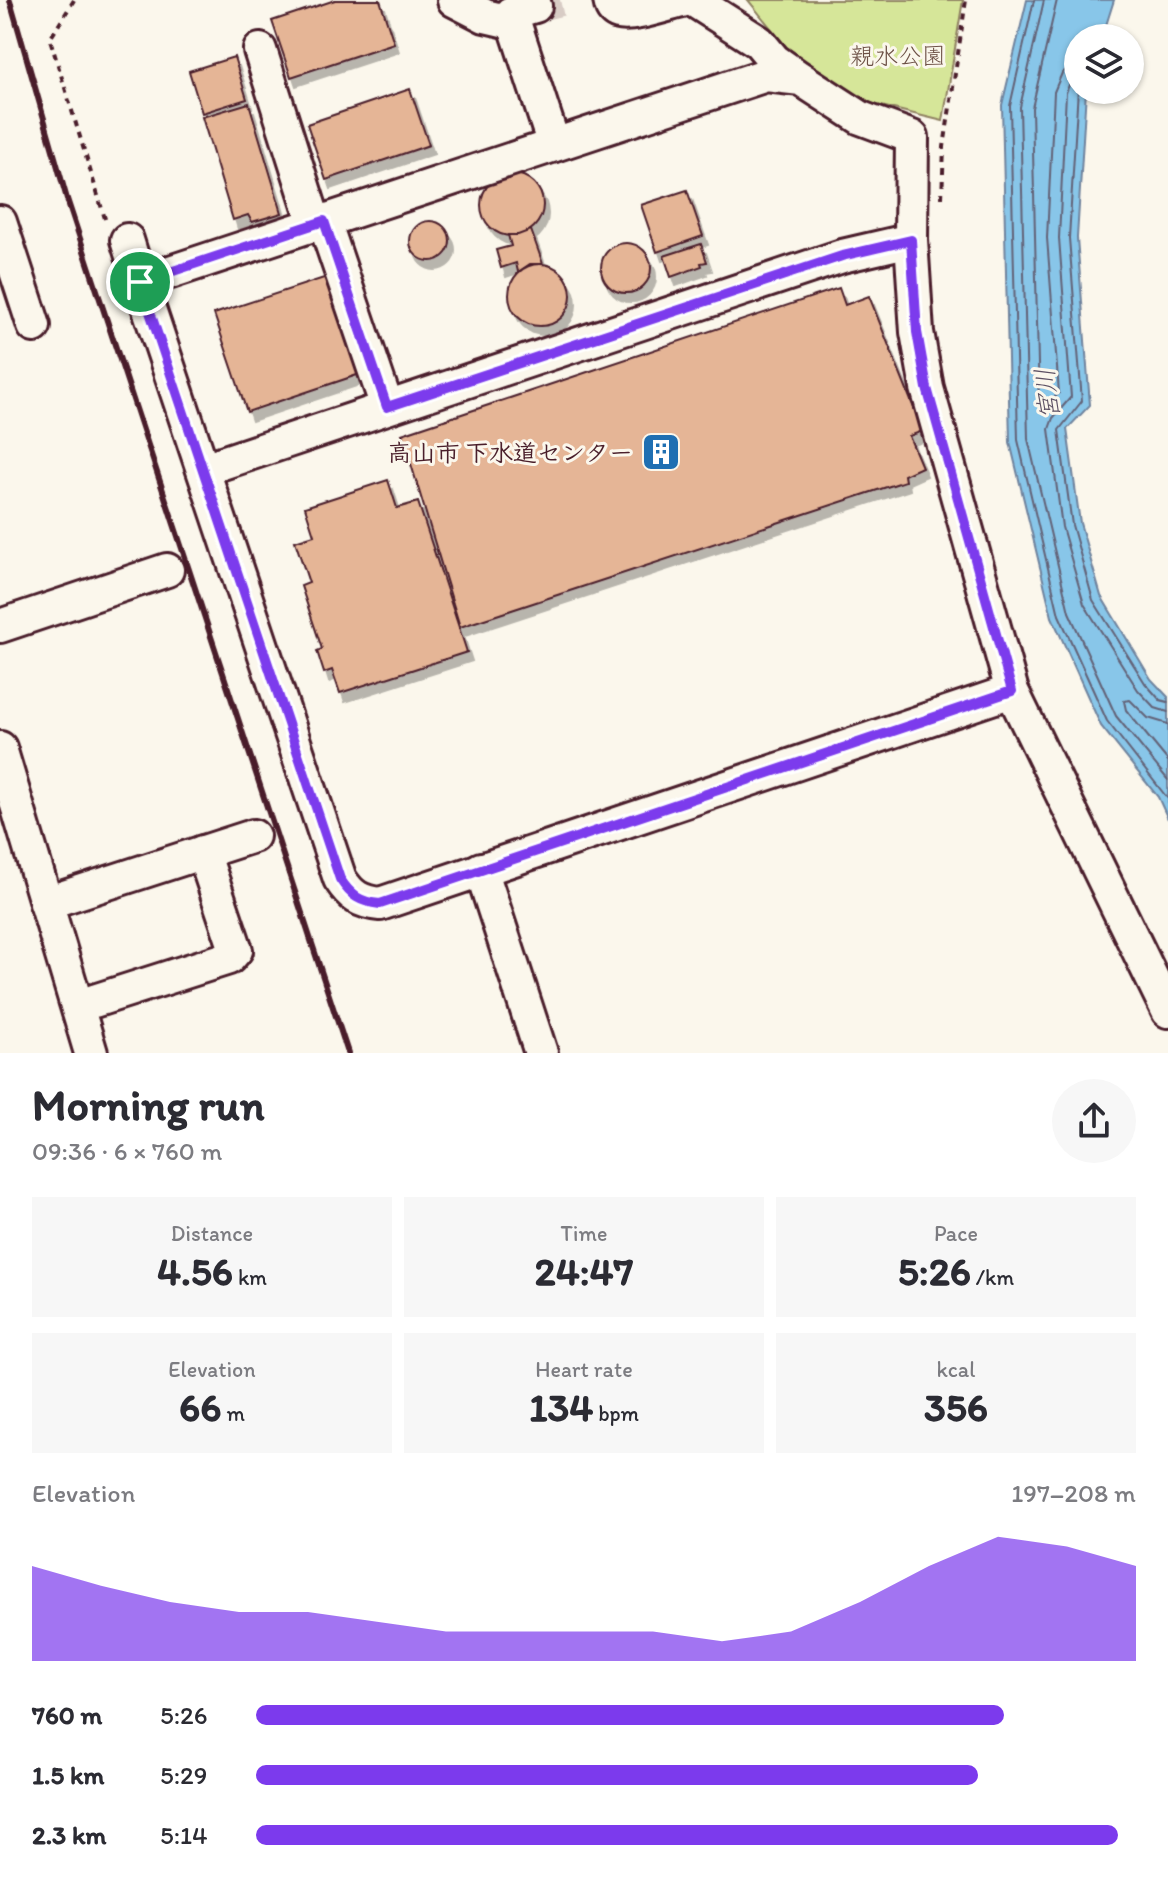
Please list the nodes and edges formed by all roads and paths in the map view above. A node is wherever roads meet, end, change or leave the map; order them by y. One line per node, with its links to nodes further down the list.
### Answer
1 (74, 0): 13 (path)
2 (454, 0): 9 (street)
3 (610, 0): 4 (street)
4 (686, 0): 6 (street)
5 (966, 0): 10 (path)
6 (743, 23): 8 (street)
7 (260, 50): 12 (street)
8 (801, 79): 9 (street); 14 (street)
9 (554, 145): 12 (street)
10 (942, 201)
11 (0, 222): 15 (street)
12 (320, 222): 16 (street); 18 (street)
13 (127, 240): 16 (street)
14 (911, 240): 18 (street); 22 (street)
15 (6, 261): 17 (street)
16 (140, 282): 19 (street)
17 (34, 326)
18 (387, 407): 19 (street)
19 (204, 469): 26 (street)
20 (167, 570): 21 (street)
21 (0, 626)
22 (1012, 691): 26 (street); 29 (street)
23 (0, 748): 27 (street)
24 (253, 836): 25 (street)
25 (203, 852): 27 (street); 28 (street)
26 (481, 869): 31 (street)
27 (46, 903): 30 (street)
28 (94, 1001)
29 (1168, 1011)
30 (91, 1053)
31 (541, 1053)

